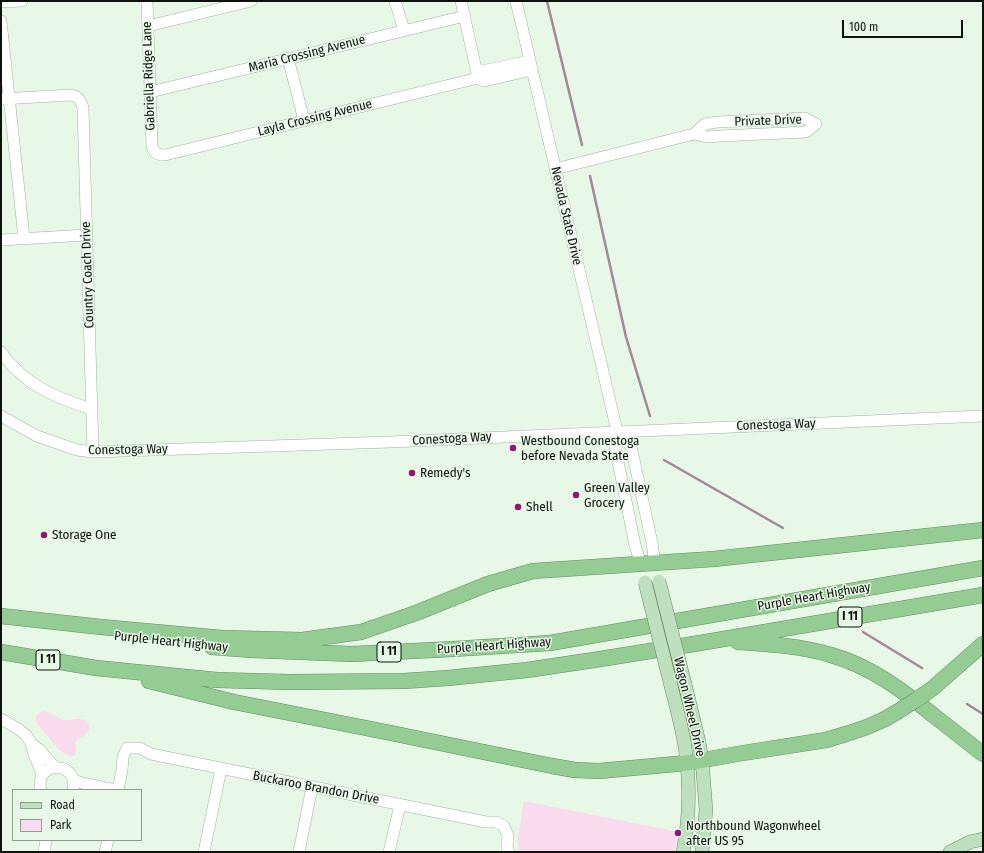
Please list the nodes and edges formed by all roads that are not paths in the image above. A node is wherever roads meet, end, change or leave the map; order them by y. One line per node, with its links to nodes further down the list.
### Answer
1 (22, 1): 7 (street)
2 (147, 1): 10 (street, Gabriella Ridge Lane)
3 (251, 1): 10 (street)
4 (395, 1): 11 (street)
5 (461, 1): 8 (street)
6 (516, 1): 15 (street, Nevada State Drive)
7 (1, 2)
8 (465, 16): 11 (street, Maria Crossing Avenue); 16 (street)
9 (1, 21): 12 (street)
10 (148, 26): 17 (street, Gabriella Ridge Lane)
11 (404, 30): 13 (street, Maria Crossing Avenue)
12 (2, 46): 14 (street)
13 (288, 58): 17 (street, Maria Crossing Avenue); 19 (street)
14 (3, 59): 18 (street)
15 (531, 66): 16 (street, Layla Crossing Avenue); 22 (street, Nevada State Drive)
16 (478, 78): 19 (street, Layla Crossing Avenue)
17 (150, 92): 21 (street, Gabriella Ridge Lane)
18 (5, 99): 23 (street, Country Coach Drive); 24 (street)
19 (304, 120): 21 (street, Layla Crossing Avenue)
20 (694, 134): 20 (street, Private Drive); 22 (street, Private Drive)
21 (153, 150)
22 (555, 169): 30 (street, Nevada State Drive)
23 (87, 235): 24 (street); 27 (street, Country Coach Drive)
24 (24, 238): 25 (street)
25 (1, 240)
26 (1, 352): 27 (street)
27 (91, 409): 31 (street, Country Coach Drive)
28 (1, 416): 31 (street, Conestoga Way)
29 (983, 416): 30 (street, Conestoga Way)
30 (617, 431): 31 (street, Conestoga Way); 34 (street, Nevada State Drive); 34 (street, Nevada State Drive)
31 (93, 452)
32 (983, 530): 34 (highway)
33 (983, 558): 37 (highway)
34 (648, 564): 38 (highway); 46 (main road, Wagon Wheel Drive, bridge); 47 (main road, Wagon Wheel Drive, bridge)
35 (983, 568): 37 (highway, Purple Heart Highway / I 11)
36 (983, 595): 39 (highway, Purple Heart Highway / I 11)
37 (776, 603): 38 (highway, Purple Heart Highway / I 11)
38 (1, 617)
39 (716, 640): 42 (highway, Purple Heart Highway / I 11); 45 (highway)
40 (983, 644): 46 (highway, bridge)
41 (1, 652): 42 (highway, Purple Heart Highway / I 11)
42 (96, 668): 47 (highway)
43 (1, 719): 44 (street)
44 (31, 743): 48 (street); 50 (street)
45 (983, 754)
46 (702, 760): 47 (highway); 67 (main road, Wagon Wheel Drive)
47 (687, 763): 66 (main road, Wagon Wheel Drive)
48 (55, 767): 50 (street); 51 (street)
49 (221, 768): 52 (street, Buckaroo Brandon Drive); 55 (street, Buckaroo Brandon Drive); 62 (street)
50 (42, 776): 53 (street)
51 (73, 785): 54 (street)
52 (312, 787): 56 (street, Buckaroo Brandon Drive); 63 (street)
53 (41, 789)
54 (112, 789)
55 (117, 789)
56 (400, 805): 64 (street); 65 (street, Buckaroo Brandon Drive)
57 (983, 838): 68 (main road)
58 (46, 841): 60 (street)
59 (108, 841): 61 (street)
60 (44, 852)
61 (105, 852)
62 (204, 852)
63 (299, 852)
64 (390, 852)
65 (509, 852)
66 (684, 852)
67 (702, 852)
68 (950, 852)

